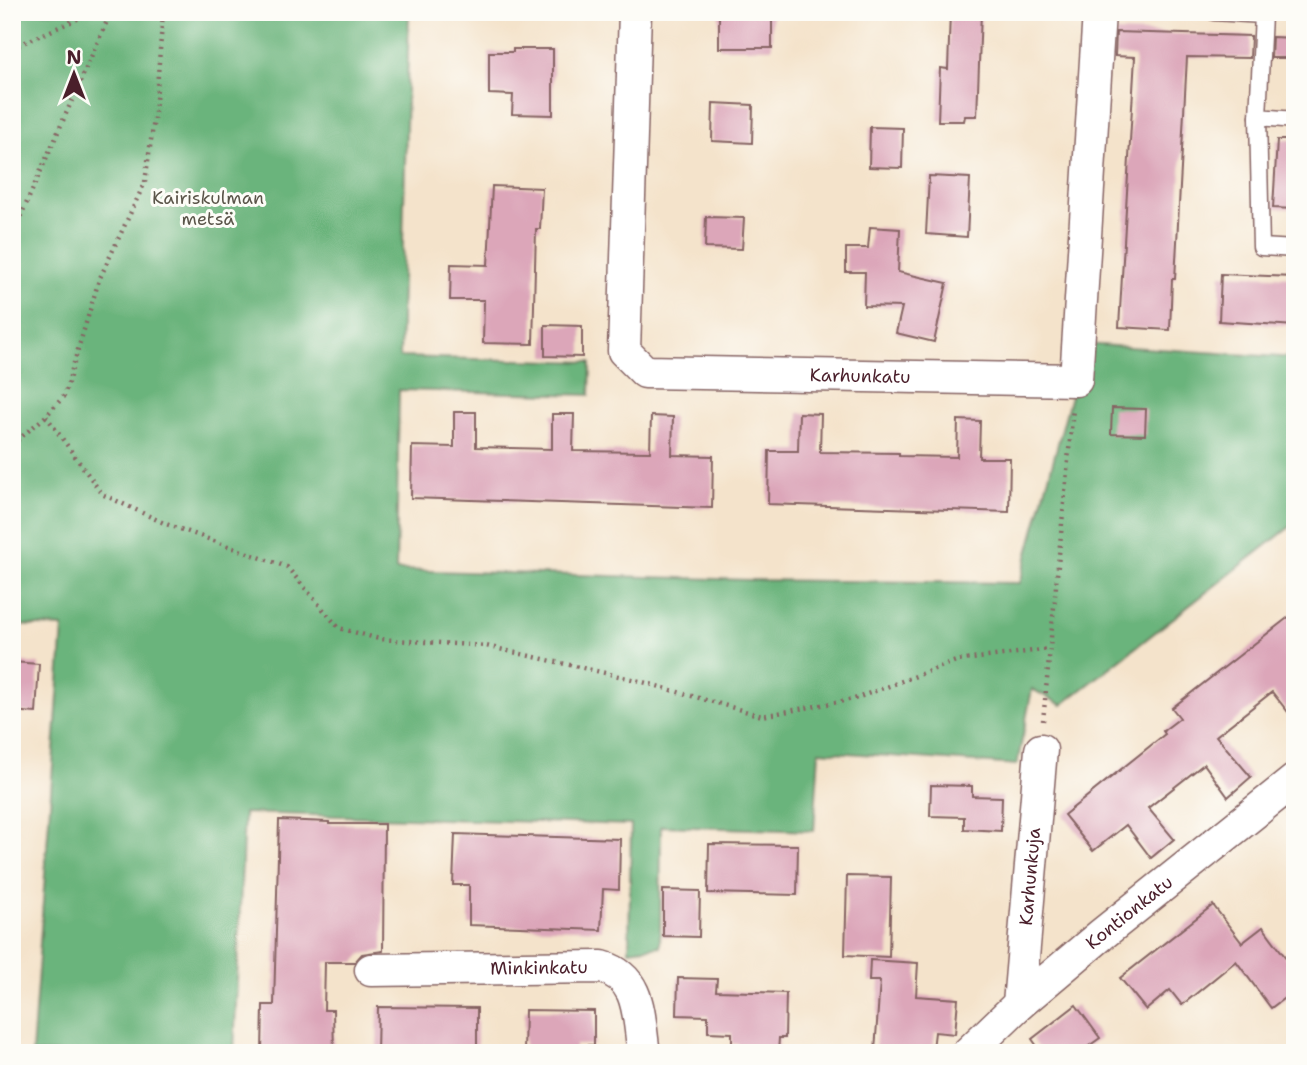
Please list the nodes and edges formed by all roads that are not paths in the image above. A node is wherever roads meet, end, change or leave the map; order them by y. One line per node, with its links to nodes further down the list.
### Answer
1 (635, 12): 2 (street, Karhunkatu)
2 (1099, 12)
3 (1214, 12): 4 (lane)
4 (1264, 14): 5 (lane)
5 (1258, 117): 6 (lane); 7 (lane)
6 (1295, 120)
7 (1295, 249)
8 (1041, 750): 11 (street, Karhunkuja)
9 (1295, 780): 11 (street, Kontionkatu)
10 (371, 970): 12 (street, Minkinkatu)
11 (1019, 1004): 13 (street, Kontionkatu)
12 (644, 1053)
13 (968, 1053)

